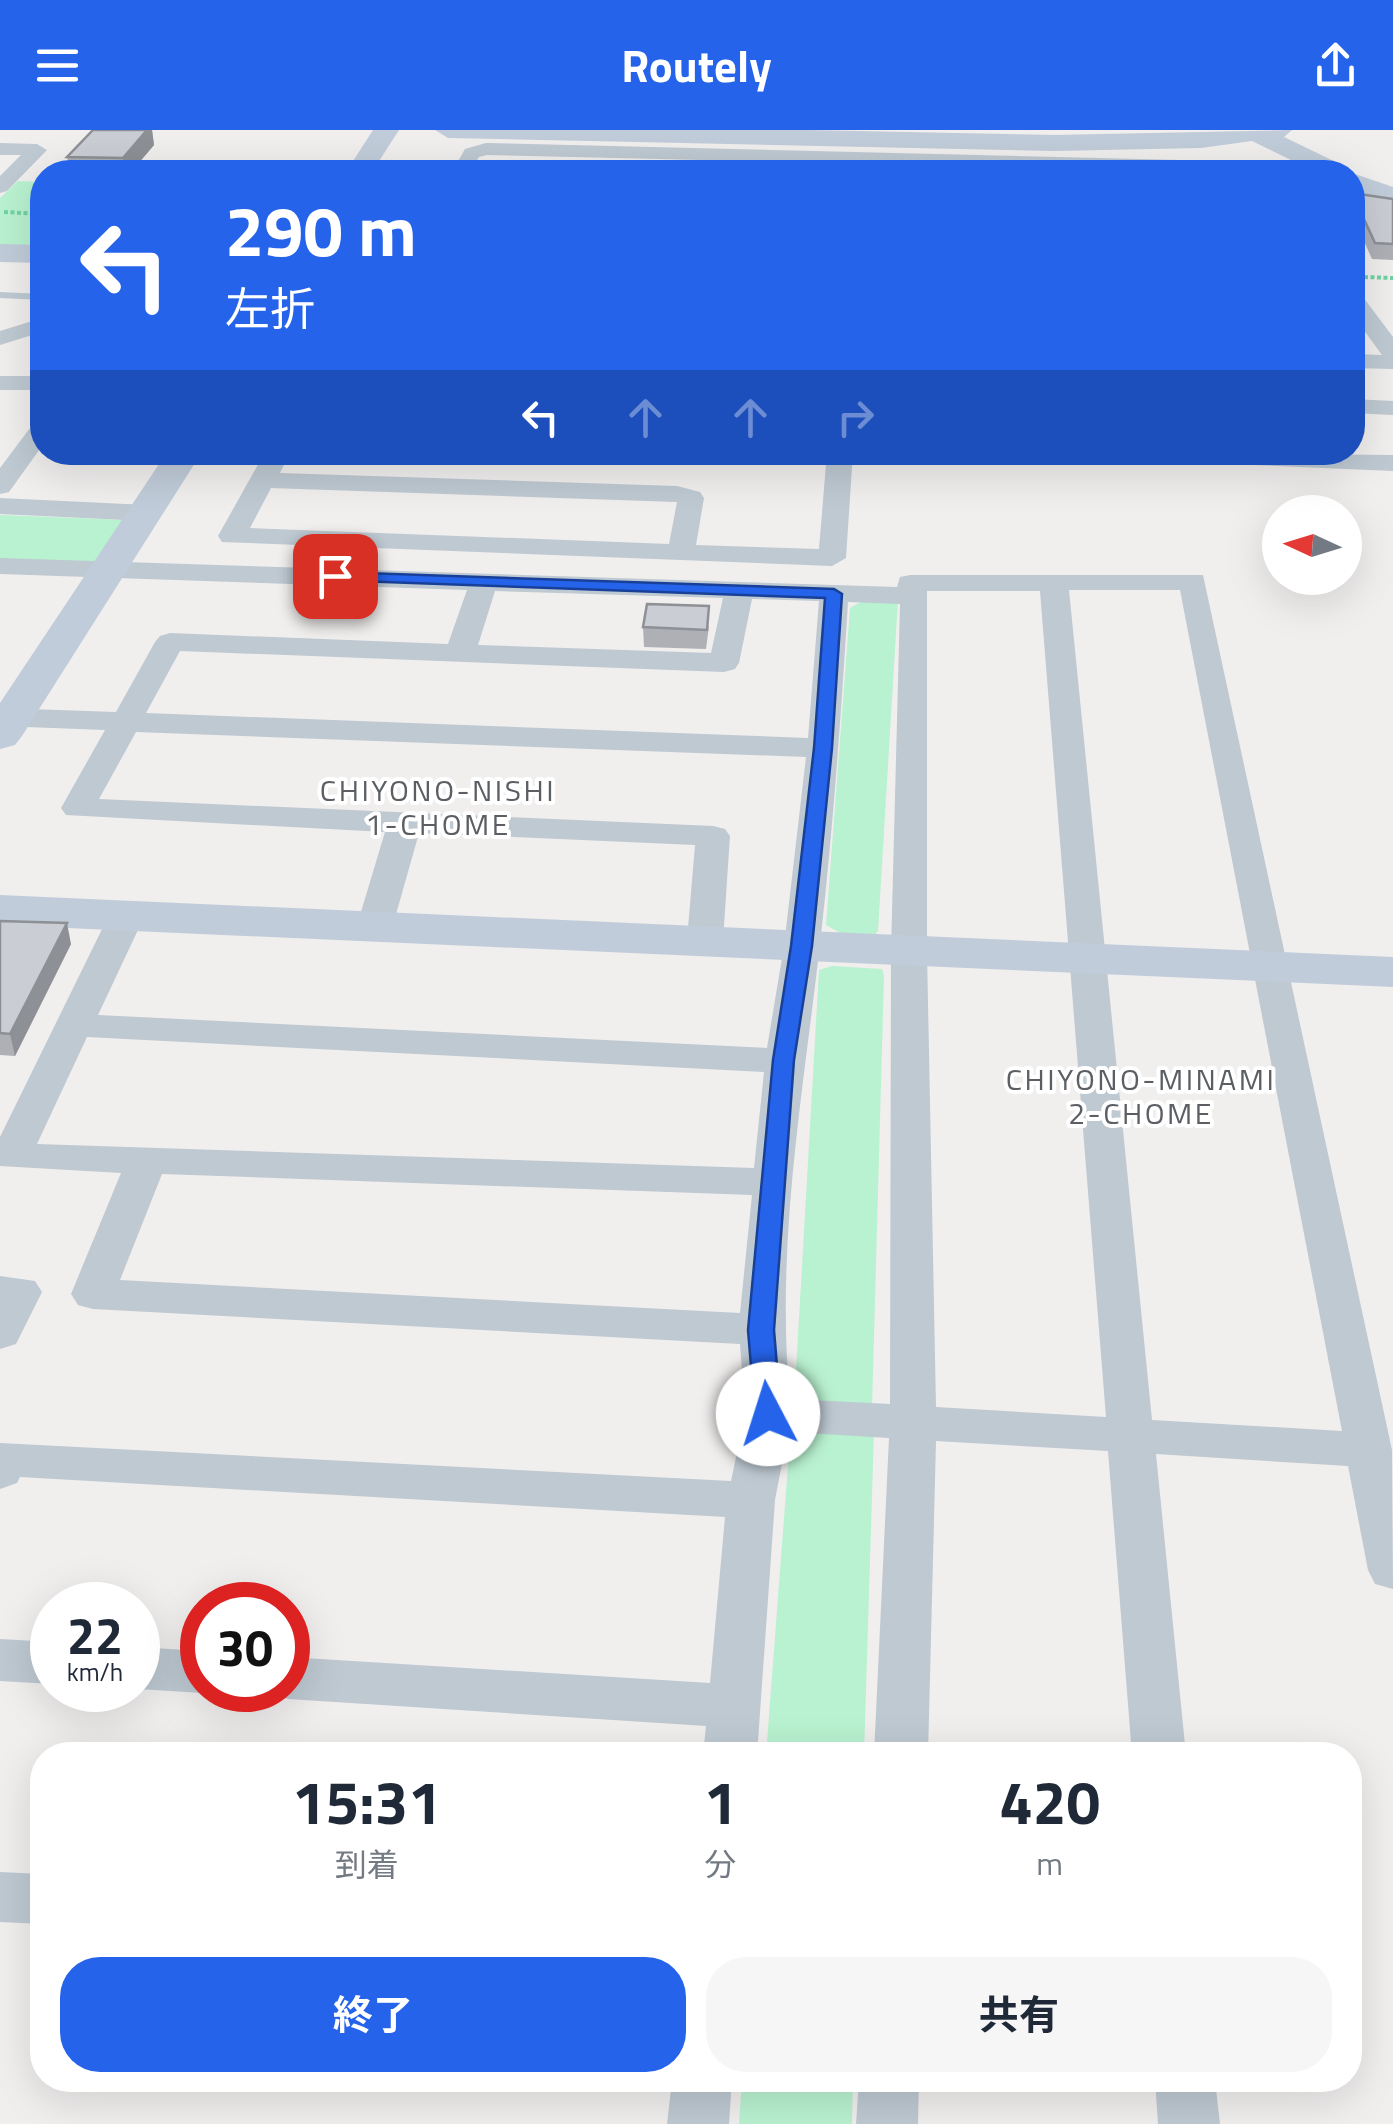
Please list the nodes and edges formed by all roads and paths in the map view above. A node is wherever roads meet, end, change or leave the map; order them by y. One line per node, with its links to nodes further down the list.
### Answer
1 (386, 130): 8 (main road)
2 (448, 130): 6 (main road)
3 (763, 130): 4 (main road)
4 (776, 130): 5 (main road)
5 (1222, 130)
6 (1262, 131): 11 (main road)
7 (0, 149): 12 (street)
8 (367, 160)
9 (468, 160): 10 (street)
10 (607, 160)
11 (1314, 160)
12 (2, 183)
13 (1365, 186): 14 (main road)
14 (1393, 197)
15 (30, 255): 16 (main road)
16 (3, 258)
17 (1365, 277): 18 (path)
18 (1393, 278)
19 (30, 297): 20 (lane)
20 (3, 298)
21 (1365, 323): 24 (street)
22 (30, 329): 23 (street)
23 (0, 338)
24 (1393, 354)
25 (1365, 361): 26 (street)
26 (1393, 362)
27 (0, 382): 28 (street)
28 (30, 383)
29 (1365, 407): 30 (street)
30 (1393, 408)
31 (30, 446): 38 (street)
32 (1365, 462): 33 (street)
33 (1393, 463)
34 (177, 465): 40 (main road)
35 (271, 465): 37 (street)
36 (839, 465): 41 (street)
37 (262, 480): 41 (street); 41 (street)
38 (0, 486)
39 (0, 506): 40 (street)
40 (147, 513): 43 (main road)
41 (681, 552)
42 (0, 566): 43 (street)
43 (111, 570): 44 (street); 51 (main road)
44 (484, 581): 46 (street); 49 (street)
45 (1054, 583): 48 (street); 60 (street); 61 (street)
46 (739, 592): 47 (street); 49 (street)
47 (834, 594): 48 (street); 52 (street)
48 (915, 596): 59 (street)
49 (460, 653): 50 (street)
50 (125, 721): 51 (street); 52 (street); 53 (street)
51 (4, 723)
52 (823, 748): 58 (street)
53 (405, 822): 56 (street); 57 (street)
54 (0, 910): 55 (main road)
55 (127, 915): 56 (main road); 63 (street)
56 (375, 925): 57 (main road)
57 (705, 940): 58 (main road)
58 (802, 946): 59 (main road); 64 (street)
59 (909, 952): 60 (main road); 71 (street)
60 (1091, 959): 61 (main road); 72 (street)
61 (1271, 966): 62 (main road); 73 (street)
62 (1393, 972)
63 (74, 1026): 64 (street); 65 (street)
64 (784, 1060): 66 (street)
65 (147, 1160): 66 (street); 68 (street)
66 (774, 1182): 68 (street)
67 (0, 1291): 69 (street)
68 (761, 1330): 70 (street)
69 (0, 1334)
70 (768, 1414): 71 (street); 75 (street)
71 (914, 1423): 72 (street); 81 (street)
72 (1134, 1436): 73 (street); 82 (street)
73 (1368, 1450): 76 (street)
74 (0, 1470): 75 (street)
75 (751, 1500): 80 (street)
76 (1393, 1570)
77 (0, 1660): 78 (street)
78 (30, 1662)
79 (310, 1681): 80 (street)
80 (732, 1731)
81 (902, 1742)
82 (1158, 1742)
83 (0, 1897): 84 (street)
84 (30, 1898)
85 (701, 2092): 88 (street)
86 (888, 2092): 89 (street)
87 (1186, 2092): 90 (street)
88 (698, 2124)
89 (887, 2124)
90 (1189, 2124)

